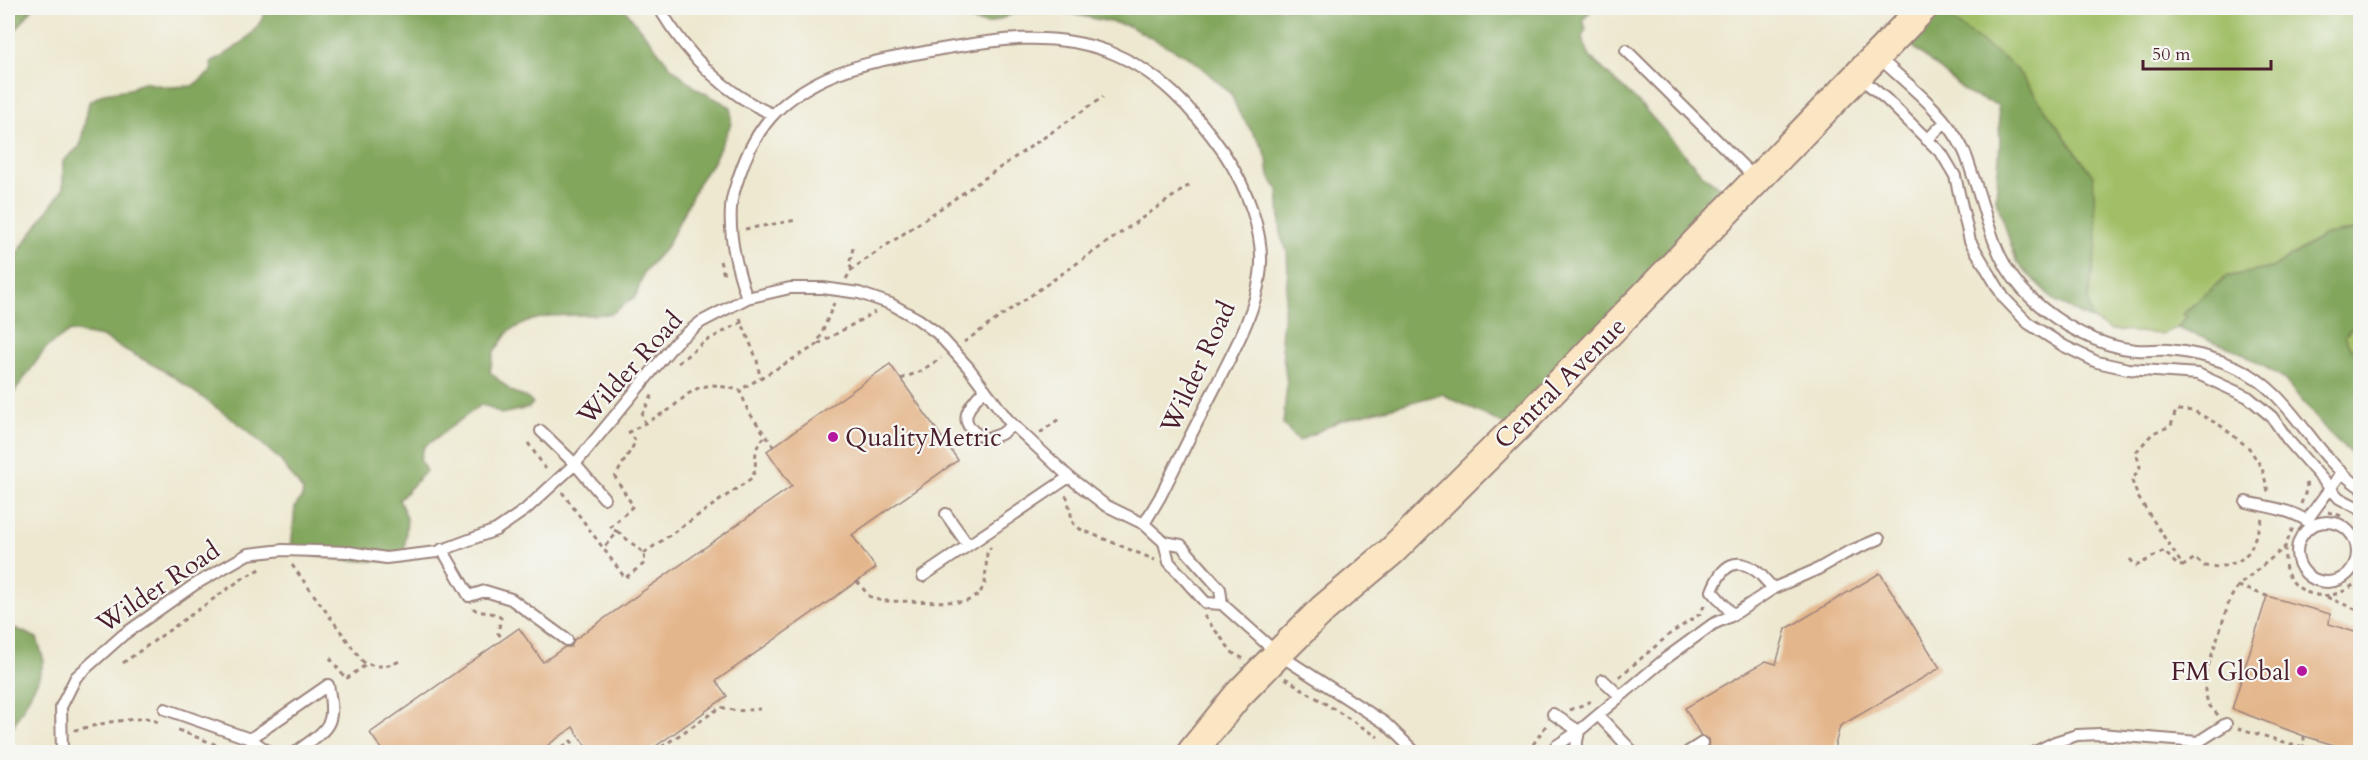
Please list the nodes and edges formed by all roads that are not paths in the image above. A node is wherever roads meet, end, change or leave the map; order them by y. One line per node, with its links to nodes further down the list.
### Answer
1 (659, 8): 5 (lane)
2 (1923, 8): 4 (main road, Central Avenue)
3 (1626, 50): 8 (lane)
4 (1867, 66): 6 (lane); 7 (lane); 8 (main road, Central Avenue)
5 (772, 114): 9 (lane, Wilder Road); 23 (lane, Wilder Road)
6 (1945, 122): 7 (lane); 14 (lane)
7 (1927, 140): 16 (lane)
8 (1757, 180): 33 (main road, Central Avenue)
9 (747, 298): 10 (lane); 13 (lane, Wilder Road)
10 (985, 389): 11 (lane); 11 (lane)
11 (1013, 425): 15 (lane)
12 (541, 431): 13 (lane)
13 (575, 464): 18 (lane); 27 (lane, Wilder Road)
14 (2342, 472): 16 (lane); 17 (lane)
15 (1069, 477): 23 (lane); 26 (lane)
16 (2329, 487): 20 (lane); 22 (lane)
17 (2361, 487)
18 (604, 498)
19 (2246, 502): 22 (lane)
20 (2361, 509)
21 (946, 514): 26 (lane)
22 (2305, 521): 22 (lane)
23 (1144, 524): 25 (lane)
24 (1879, 539): 29 (lane)
25 (1164, 542): 30 (lane); 30 (lane)
26 (968, 545): 28 (lane)
27 (442, 549): 32 (lane); 43 (lane, Wilder Road)
28 (923, 576)
29 (1774, 588): 31 (lane); 31 (lane)
30 (1222, 604): 33 (lane)
31 (1733, 615): 35 (lane)
32 (567, 640)
33 (1282, 666): 46 (main road, Central Avenue); 47 (lane)
34 (1603, 680): 35 (lane)
35 (1620, 696): 38 (lane)
36 (165, 709): 41 (lane)
37 (1553, 714): 40 (lane)
38 (1598, 715): 40 (lane); 50 (lane)
39 (2226, 724): 52 (lane)
40 (1580, 731): 48 (lane); 49 (lane)
41 (250, 739): 44 (lane); 45 (lane)
42 (1702, 743): 51 (lane)
43 (62, 753)
44 (269, 753)
45 (297, 753)
46 (1192, 753)
47 (1415, 753)
48 (1551, 753)
49 (1575, 753)
50 (1633, 753)
51 (1688, 753)
52 (2035, 753)

